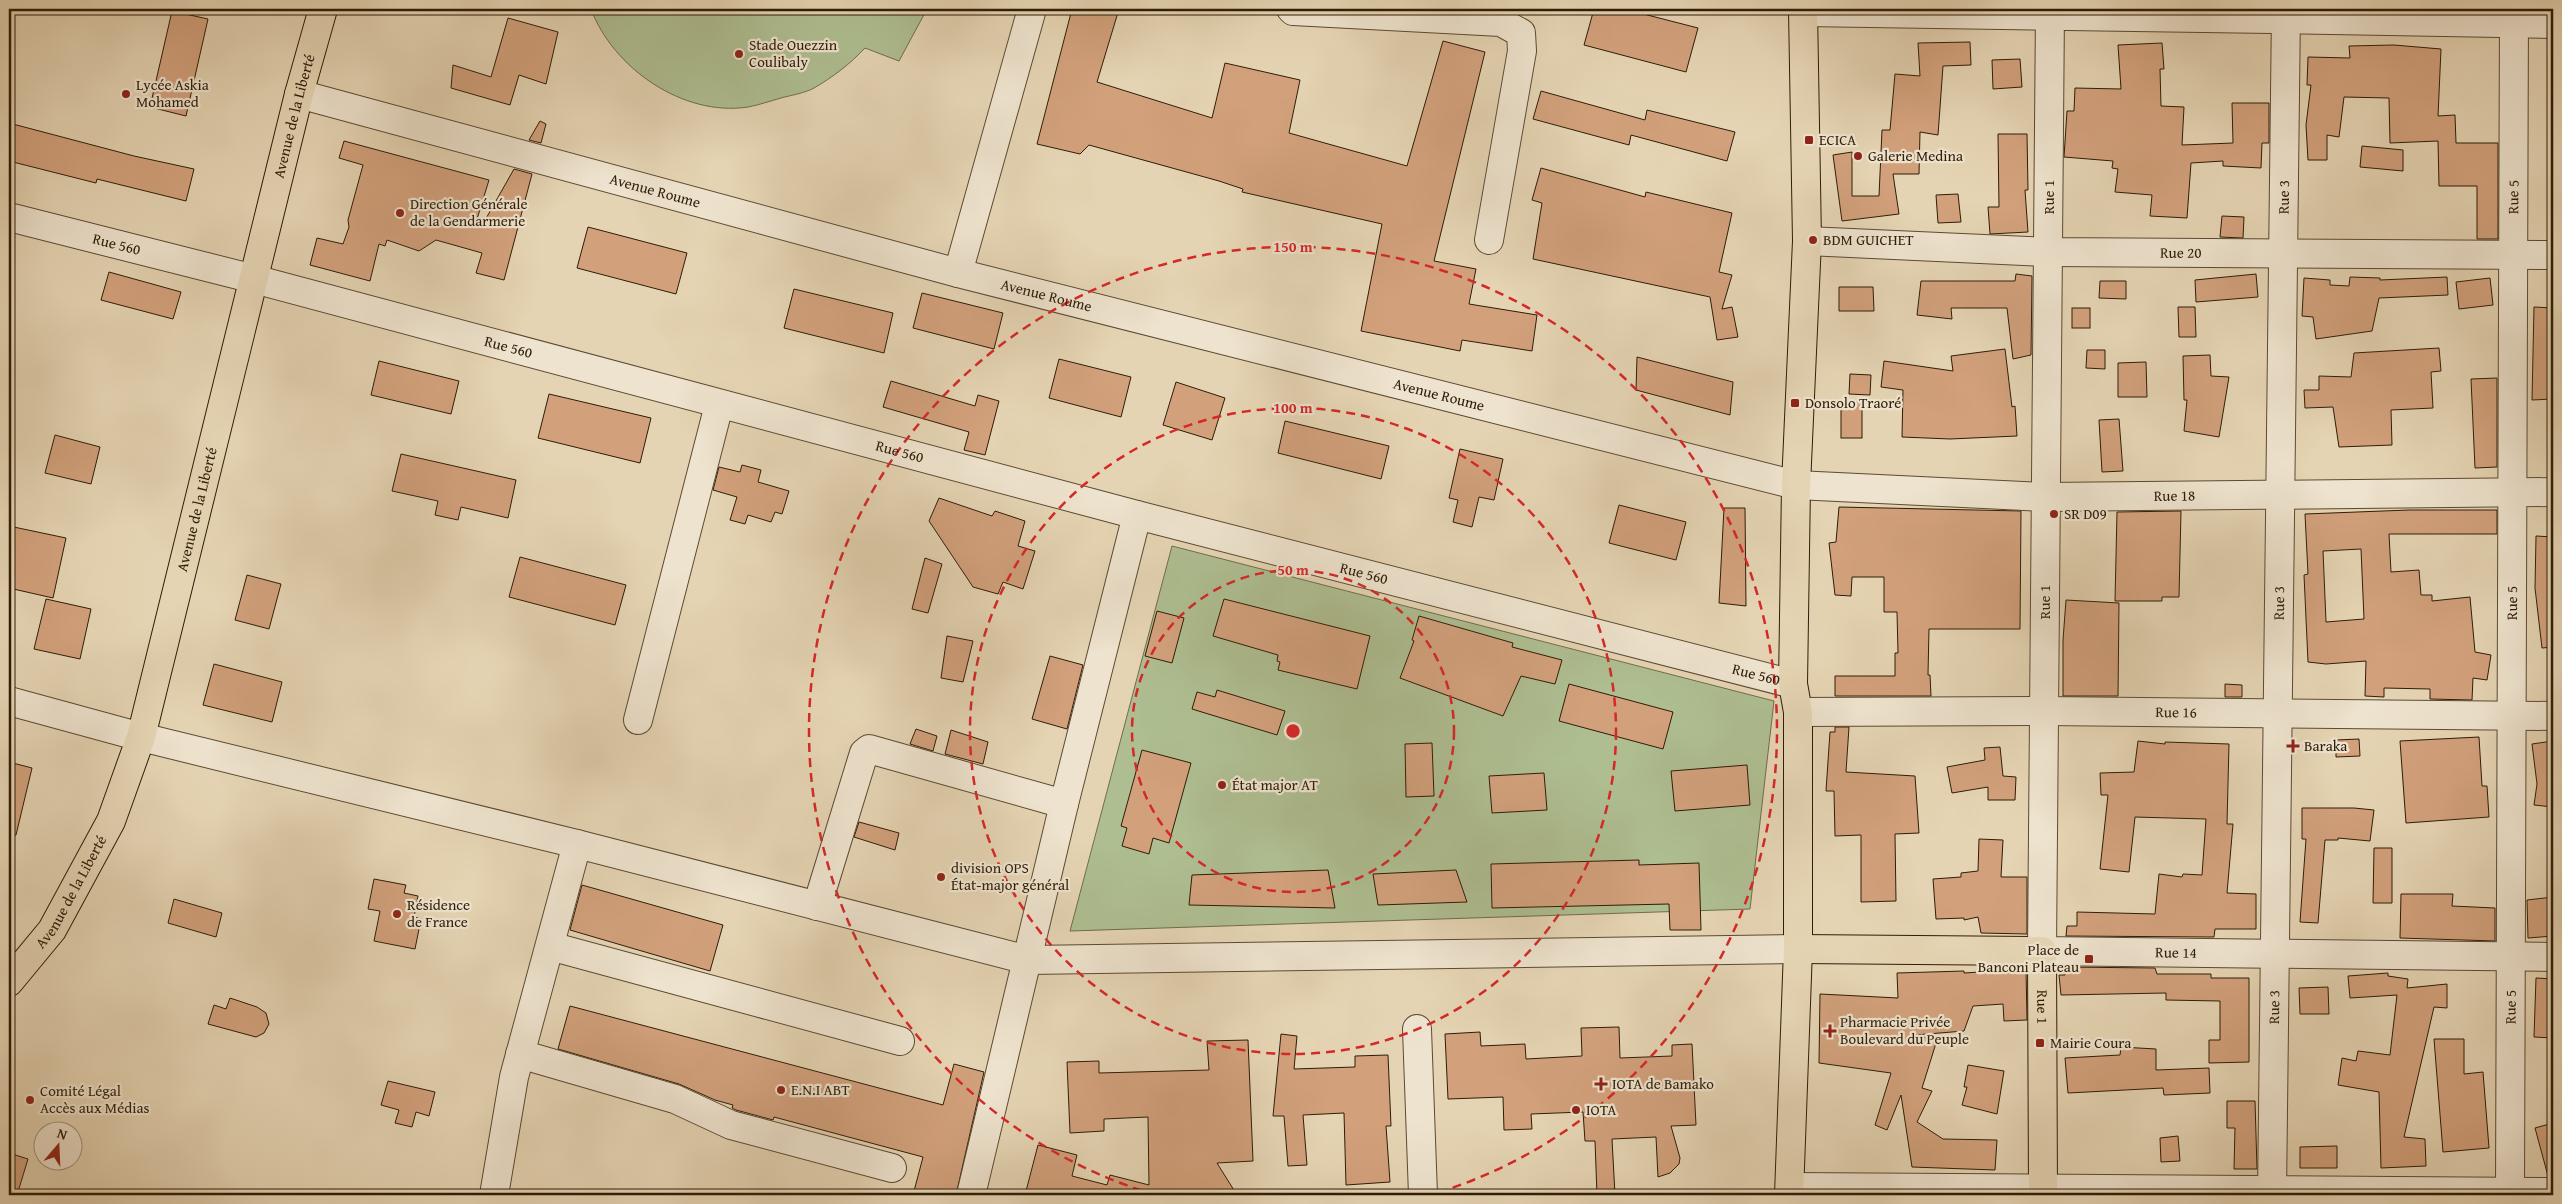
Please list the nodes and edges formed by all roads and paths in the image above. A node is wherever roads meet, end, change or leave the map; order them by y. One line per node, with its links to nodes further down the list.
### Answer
1 (323, 9): 9 (main road, Avenue de la Liberté)
2 (1032, 9): 17 (street)
3 (1291, 9): 11 (street)
4 (1803, 10): 5 (street); 12 (main road)
5 (2050, 11): 6 (street); 13 (street, Rue 1)
6 (2286, 15): 7 (street); 14 (street, Rue 3)
7 (2514, 16): 8 (street); 15 (street, Rue 5)
8 (2553, 24)
9 (299, 94): 17 (street, Avenue Roume); 18 (main road, Avenue de la Liberté)
10 (9, 217): 18 (street, Rue 560)
11 (1489, 240)
12 (1807, 240): 13 (street, Rue 20); 20 (main road)
13 (2048, 252): 14 (street, Rue 20); 24 (street, Rue 1)
14 (2283, 254): 15 (street, Rue 20); 23 (street, Rue 3)
15 (2513, 255): 16 (street, Rue 20); 22 (street, Rue 5)
16 (2553, 255)
17 (958, 273): 20 (street, Avenue Roume)
18 (254, 280): 19 (street, Rue 560); 34 (main road, Avenue de la Liberté)
19 (719, 405): 25 (street, Rue 560); 33 (street)
20 (1796, 485): 24 (street, Rue 18); 26 (main road)
21 (2553, 492): 22 (street, Rue 18)
22 (2512, 493): 23 (street, Rue 18); 31 (street, Rue 5)
23 (2280, 495): 24 (street, Rue 18); 30 (street, Rue 3)
24 (2046, 497): 28 (street, Rue 1)
25 (1136, 515): 26 (street, Rue 560); 35 (street)
26 (1793, 684): 29 (main road)
27 (9, 701): 34 (street)
28 (2044, 711): 29 (street, Rue 16); 30 (street, Rue 16); 40 (street, Rue 1)
29 (1798, 712): 39 (main road)
30 (2278, 713): 31 (street, Rue 16); 41 (street, Rue 3)
31 (2512, 716): 32 (street, Rue 16); 42 (street, Rue 5)
32 (2553, 716)
33 (638, 720)
34 (140, 737): 36 (street); 45 (main road, Avenue de la Liberté)
35 (1064, 804): 37 (street); 44 (street)
36 (577, 844): 37 (street); 38 (street)
37 (817, 906): 44 (street)
38 (550, 946): 47 (street); 48 (street)
39 (1798, 949): 40 (main road, Rue 14); 44 (street); 50 (main road)
40 (2042, 951): 41 (street, Rue 14); 51 (main road, Rue 1)
41 (2275, 954): 42 (street, Rue 14); 53 (street, Rue 3)
42 (2511, 956): 43 (street, Rue 14); 54 (street, Rue 5)
43 (2553, 957)
44 (1028, 960): 56 (street)
45 (9, 982)
46 (1417, 1029): 57 (street)
47 (900, 1041)
48 (520, 1054): 49 (street); 55 (street)
49 (892, 1168)
50 (1790, 1191): 51 (street)
51 (2044, 1192): 53 (street)
52 (2553, 1192): 54 (street)
53 (2272, 1193): 54 (street)
54 (2510, 1194)
55 (494, 1195)
56 (971, 1195)
57 (1423, 1195)

